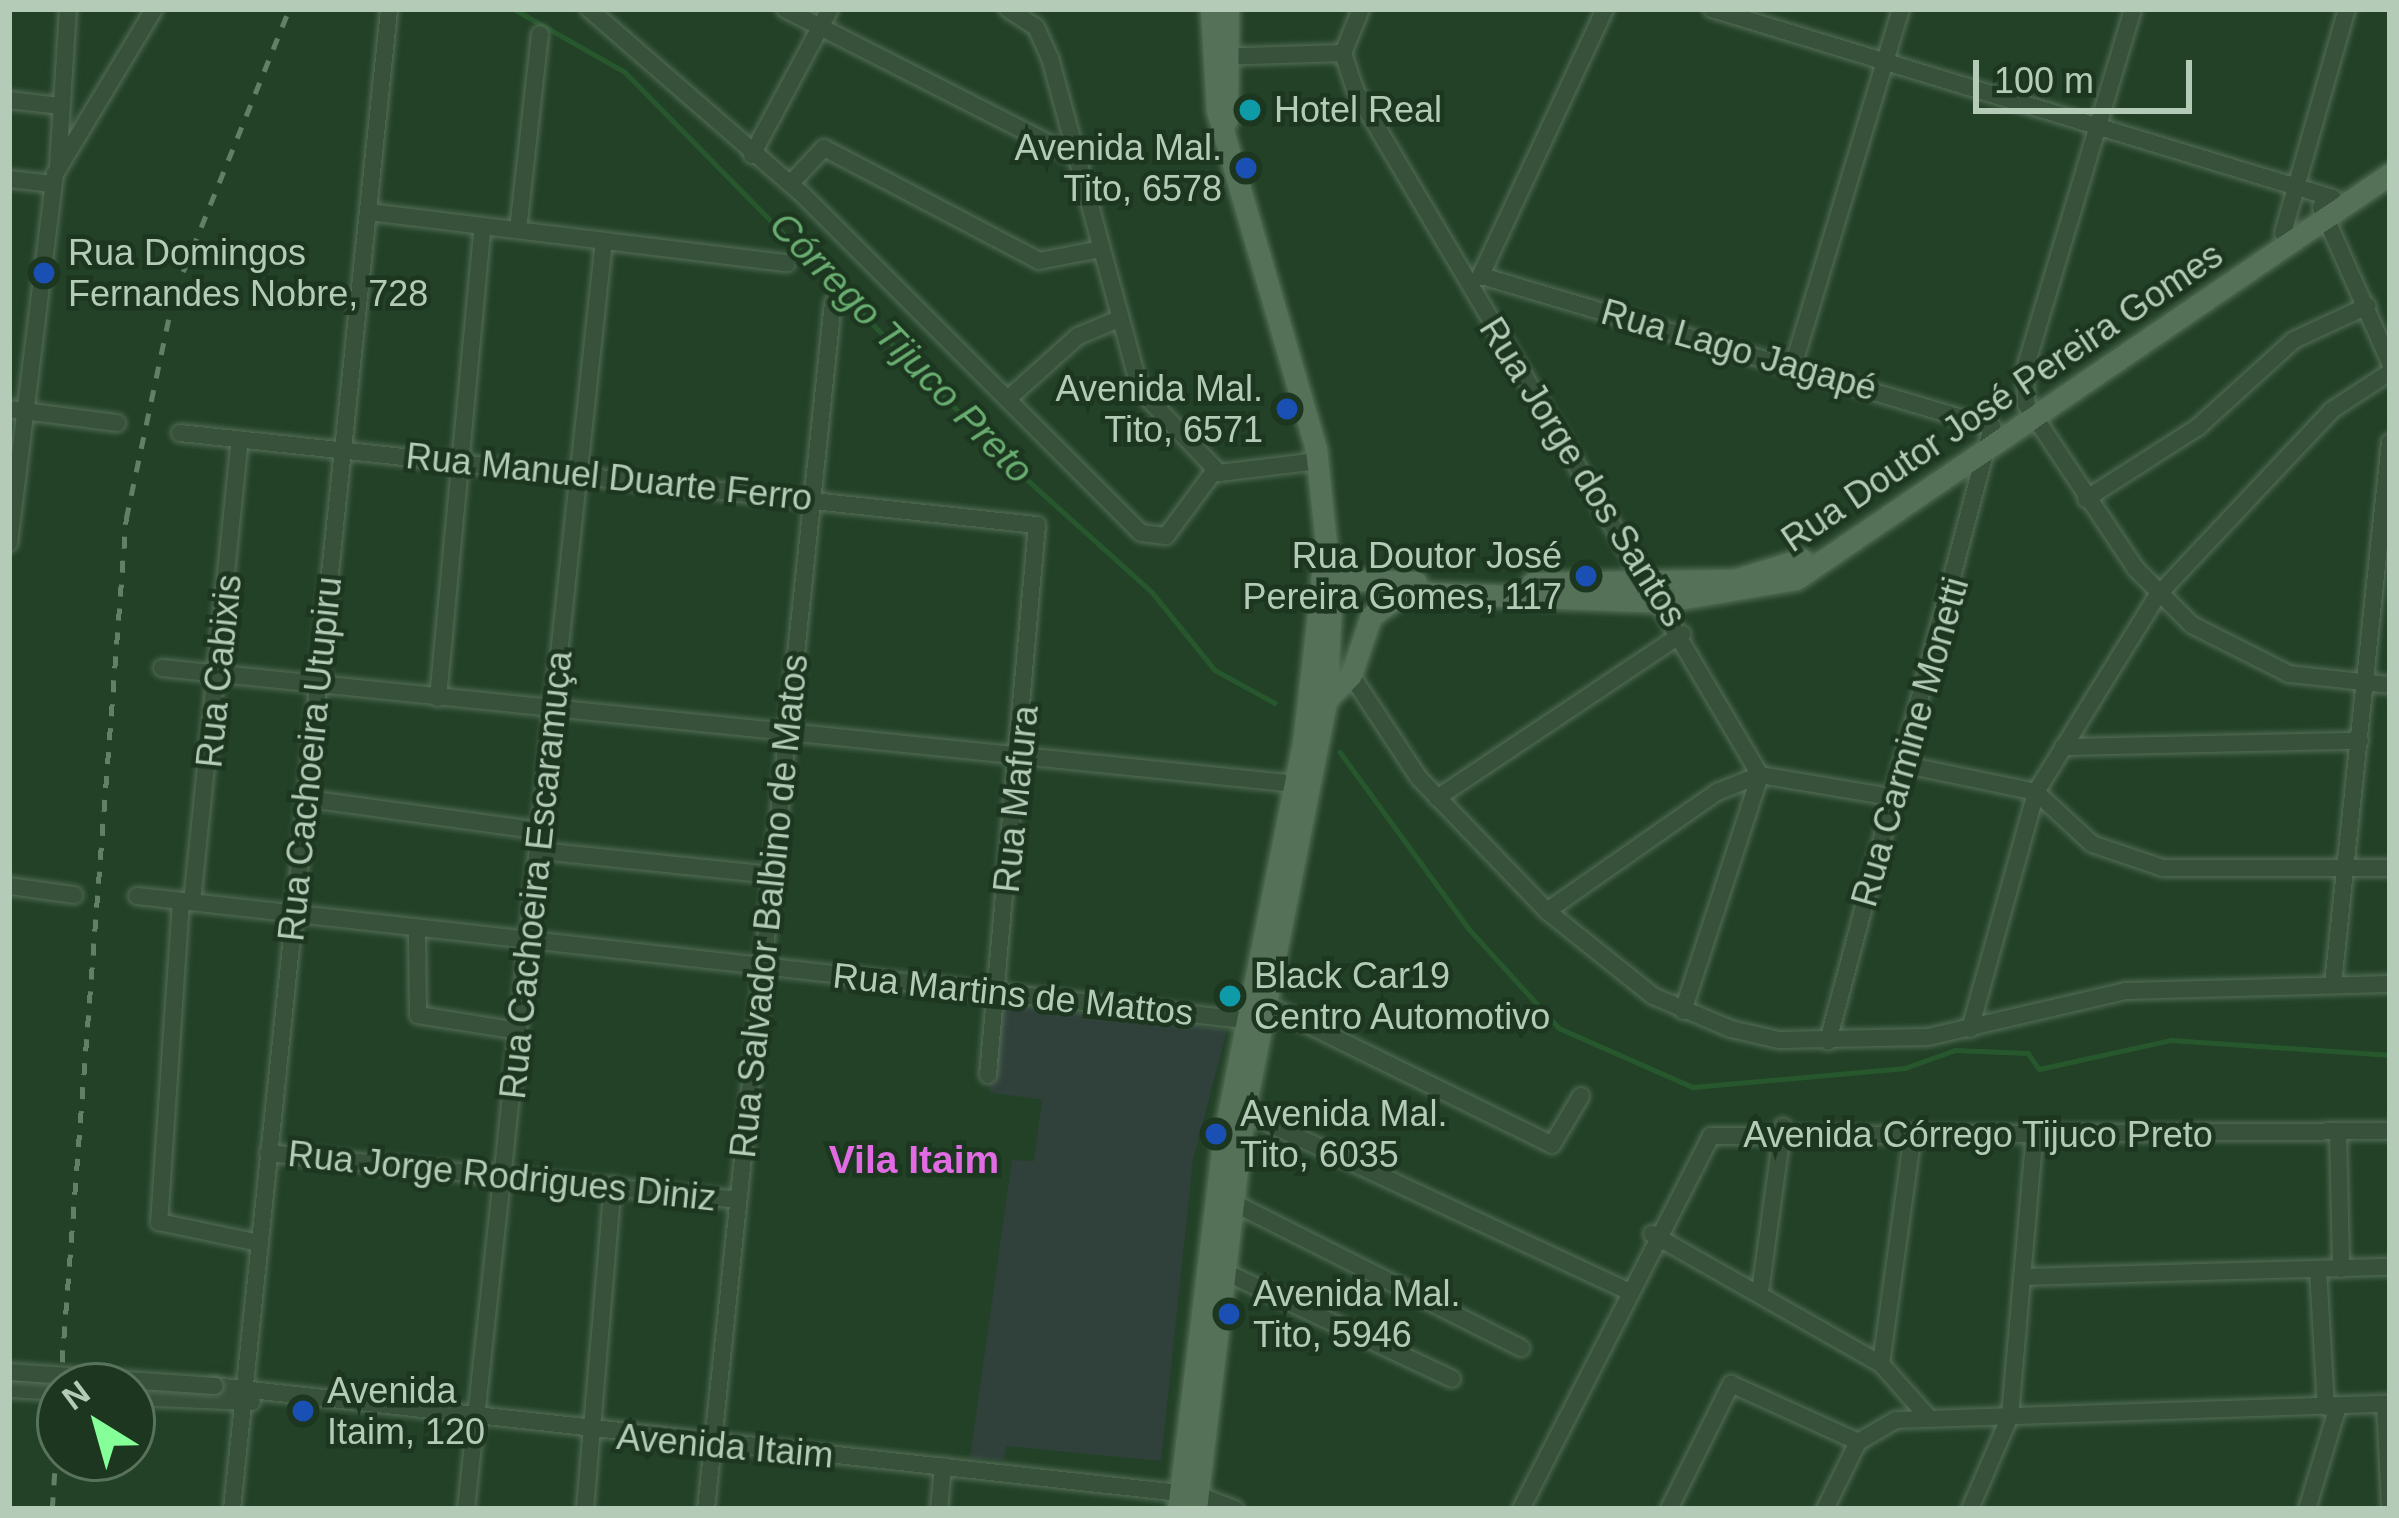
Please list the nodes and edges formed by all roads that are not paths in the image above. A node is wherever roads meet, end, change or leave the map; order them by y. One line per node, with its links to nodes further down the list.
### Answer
1 (68, 9): 22 (street)
2 (154, 9): 28 (street)
3 (389, 9): 33 (street, Rua Cachoeira Utupiru)
4 (589, 9): 24 (street)
5 (784, 9): 16 (street)
6 (830, 9): 16 (street)
7 (1008, 9): 25 (street)
8 (1211, 9): 19 (main road)
9 (1228, 9): 19 (main road)
10 (1360, 9): 18 (street)
11 (1604, 9): 41 (street)
12 (1712, 9): 20 (street)
13 (1901, 9): 20 (street)
14 (2133, 9): 23 (street)
15 (2347, 9): 30 (street)
16 (820, 27): 24 (street); 25 (street)
17 (541, 34): 35 (street)
18 (1343, 52): 19 (street); 40 (street, Rua Jorge dos Santos)
19 (1217, 57): 58 (main road)
20 (1886, 60): 23 (street); 47 (street)
21 (9, 100): 22 (street)
22 (59, 106): 28 (street)
23 (2099, 122): 30 (street); 51 (street)
24 (752, 155): 31 (street)
25 (1081, 160): 38 (street)
26 (2390, 160): 32 (main road, Rua Doutor José Pereira Gomes)
27 (2390, 174): 32 (main road, Rua Doutor José Pereira Gomes)
28 (55, 176): 29 (street); 50 (street)
29 (9, 179)
30 (2295, 182): 32 (street); 36 (street)
31 (791, 183): 38 (street); 49 (street)
32 (2327, 207): 36 (main road, Rua Doutor José Pereira Gomes); 43 (street); 51 (main road, Rua Doutor José Pereira Gomes)
33 (369, 212): 34 (street); 57 (street, Rua Cachoeira Utupiru)
34 (483, 226): 35 (street); 59 (street)
35 (518, 230): 37 (street)
36 (2283, 233): 51 (main road, Rua Doutor José Pereira Gomes)
37 (604, 240): 39 (street); 61 (street, Rua Cachoeira Escaramuça)
38 (1102, 249): 44 (street)
39 (787, 263)
40 (1461, 274): 41 (street, Rua Lago Jagapé); 67 (street, Rua Jorge dos Santos)
41 (1485, 277): 47 (street, Rua Lago Jagapé)
42 (833, 303): 62 (street, Rua Salvador Balbino de Matos)
43 (2367, 306): 45 (street); 63 (street)
44 (1119, 319): 49 (street); 60 (street)
45 (2385, 335): 46 (street)
46 (2390, 363)
47 (1794, 364): 54 (street, Rua Lago Jagapé)
48 (2390, 372): 68 (street)
49 (1010, 397): 60 (street)
50 (16, 410): 52 (street); 65 (street)
51 (2029, 410): 54 (main road, Rua Doutor José Pereira Gomes); 63 (street)
52 (117, 423)
53 (180, 433): 55 (street, Rua Manuel Duarte Ferro)
54 (1992, 435): 67 (main road, Rua Doutor José Pereira Gomes); 84 (street, Rua Carmine Monetti)
55 (240, 440): 57 (street, Rua Manuel Duarte Ferro); 72 (street, Rua Cabixis)
56 (2390, 442): 74 (street)
57 (345, 448): 59 (street, Rua Manuel Duarte Ferro); 75 (street, Rua Cachoeira Utupiru)
58 (1318, 461): 60 (street); 66 (main road)
59 (459, 463): 61 (street, Rua Manuel Duarte Ferro); 77 (street)
60 (1215, 470)
61 (580, 476): 62 (street, Rua Manuel Duarte Ferro); 79 (street, Rua Cachoeira Escaramuça)
62 (815, 498): 64 (street, Rua Manuel Duarte Ferro); 80 (street, Rua Salvador Balbino de Matos)
63 (2086, 500): 68 (street)
64 (1037, 525): 83 (street, Rua Mafura)
65 (9, 543)
66 (1337, 580): 67 (main road, Rua Doutor José Pereira Gomes); 69 (main road); 78 (main road); 86 (main road)
67 (1656, 593): 69 (main road, Rua Doutor José Pereira Gomes); 70 (street, Rua Jorge dos Santos)
68 (2157, 596): 74 (street); 82 (street)
69 (1378, 608): 73 (main road)
70 (1682, 634): 85 (street, Rua Jorge dos Santos); 89 (street)
71 (162, 668): 72 (street)
72 (221, 674): 75 (street); 99 (street, Rua Cabixis)
73 (1352, 675): 78 (main road); 89 (street)
74 (2366, 684): 76 (street); 81 (street)
75 (323, 685): 77 (street); 90 (street, Rua Cachoeira Utupiru)
76 (2390, 685)
77 (438, 698): 79 (street)
78 (1326, 700): 108 (main road)
79 (556, 711): 80 (street); 91 (street, Rua Cachoeira Escaramuça)
80 (787, 735): 83 (street); 95 (street, Rua Salvador Balbino de Matos)
81 (2360, 741): 82 (street); 94 (street)
82 (2063, 747): 87 (street)
83 (1019, 756): 86 (street); 107 (street, Rua Mafura)
84 (1901, 764): 87 (street); 88 (street, Rua Carmine Monetti)
85 (1760, 775): 88 (street); 100 (street); 109 (street)
86 (1296, 784): 110 (main road)
87 (2036, 792): 94 (street); 111 (street)
88 (1891, 796): 113 (street, Rua Carmine Monetti)
89 (1437, 797): 100 (street)
90 (308, 799): 91 (street); 101 (street, Rua Cachoeira Utupiru)
91 (543, 831): 92 (street, Rua Cachoeira Escaramuça)
92 (541, 851): 95 (street); 103 (street, Rua Cachoeira Escaramuça)
93 (2390, 868): 94 (street)
94 (2345, 869): 105 (street)
95 (772, 875): 104 (street, Rua Salvador Balbino de Matos)
96 (9, 886): 97 (street)
97 (74, 895)
98 (137, 896): 99 (street, Rua Martins de Mattos)
99 (187, 902): 101 (street, Rua Martins de Mattos); 128 (street, Rua Cabixis)
100 (1547, 911): 109 (street)
101 (292, 916): 102 (street, Rua Martins de Mattos); 122 (street, Rua Cachoeira Utupiru)
102 (417, 934): 103 (street, Rua Martins de Mattos); 112 (street)
103 (530, 947): 104 (street, Rua Martins de Mattos); 112 (street, Rua Cachoeira Escaramuça)
104 (762, 966): 107 (street, Rua Martins de Mattos); 125 (street, Rua Salvador Balbino de Matos)
105 (2333, 984): 106 (street); 111 (street)
106 (2390, 984)
107 (996, 992): 110 (street, Rua Martins de Mattos); 114 (street, Rua Mafura)
108 (1264, 1003): 115 (street); 116 (main road)
109 (1683, 1011): 113 (street)
110 (1244, 1020): 152 (main road)
111 (1970, 1029): 113 (street)
112 (518, 1031): 123 (street, Rua Cachoeira Escaramuça)
113 (1828, 1041)
114 (988, 1075)
115 (1581, 1096)
116 (1244, 1112): 126 (main road); 134 (street)
117 (1783, 1127): 120 (street, Avenida Córrego Tijuco Preto); 127 (street, Avenida Córrego Tijuco Preto); 135 (street)
118 (2390, 1131): 119 (street, Avenida Córrego Tijuco Preto)
119 (2338, 1132): 121 (street, Avenida Córrego Tijuco Preto); 131 (street)
120 (1913, 1133): 121 (street, Avenida Córrego Tijuco Preto); 137 (street)
121 (2034, 1141): 133 (street)
122 (268, 1153): 123 (street, Rua Jorge Rodrigues Diniz); 128 (street, Rua Cachoeira Utupiru)
123 (503, 1173): 124 (street, Rua Jorge Rodrigues Diniz); 147 (street, Rua Cachoeira Escaramuça)
124 (613, 1185): 125 (street, Rua Jorge Rodrigues Diniz); 148 (street)
125 (737, 1200): 150 (street, Rua Salvador Balbino de Matos)
126 (1232, 1202): 132 (main road); 136 (street)
127 (1652, 1234): 134 (street); 135 (street)
128 (259, 1243): 142 (street, Rua Cachoeira Utupiru)
129 (2390, 1267): 131 (street)
130 (2318, 1269): 131 (street); 133 (street); 144 (street)
131 (2341, 1269)
132 (1223, 1271): 139 (street); 152 (main road)
133 (2022, 1277): 145 (street)
134 (1626, 1290): 160 (street)
135 (1760, 1292): 137 (street)
136 (1521, 1348)
137 (1881, 1364): 146 (street)
138 (9, 1372): 140 (street, Avenida Itaim, bridge)
139 (1452, 1379)
140 (213, 1394): 141 (street, Avenida Itaim); 142 (street, Avenida Itaim)
141 (156, 1396)
142 (243, 1396): 147 (street, Avenida Itaim); 154 (street, Rua Cachoeira Utupiru)
143 (2388, 1404): 144 (street); 153 (street)
144 (2332, 1406): 145 (street); 164 (street)
145 (2010, 1416): 146 (street); 163 (street)
146 (1928, 1417): 149 (street)
147 (475, 1422): 148 (street, Avenida Itaim); 155 (street, Rua Cachoeira Escaramuça)
148 (590, 1433): 150 (street, Avenida Itaim); 156 (street)
149 (1858, 1442): 161 (street); 162 (street)
150 (712, 1445): 151 (street, Avenida Itaim); 157 (street, Rua Salvador Balbino de Matos)
151 (943, 1466): 152 (street, Avenida Itaim); 158 (street)
152 (1188, 1502): 159 (street, Avenida Itaim)
153 (2390, 1507)
154 (232, 1509)
155 (466, 1509)
156 (585, 1509)
157 (706, 1509)
158 (939, 1509)
159 (1235, 1509)
160 (1521, 1509)
161 (1669, 1509)
162 (1825, 1509)
163 (1970, 1509)
164 (2307, 1509)

